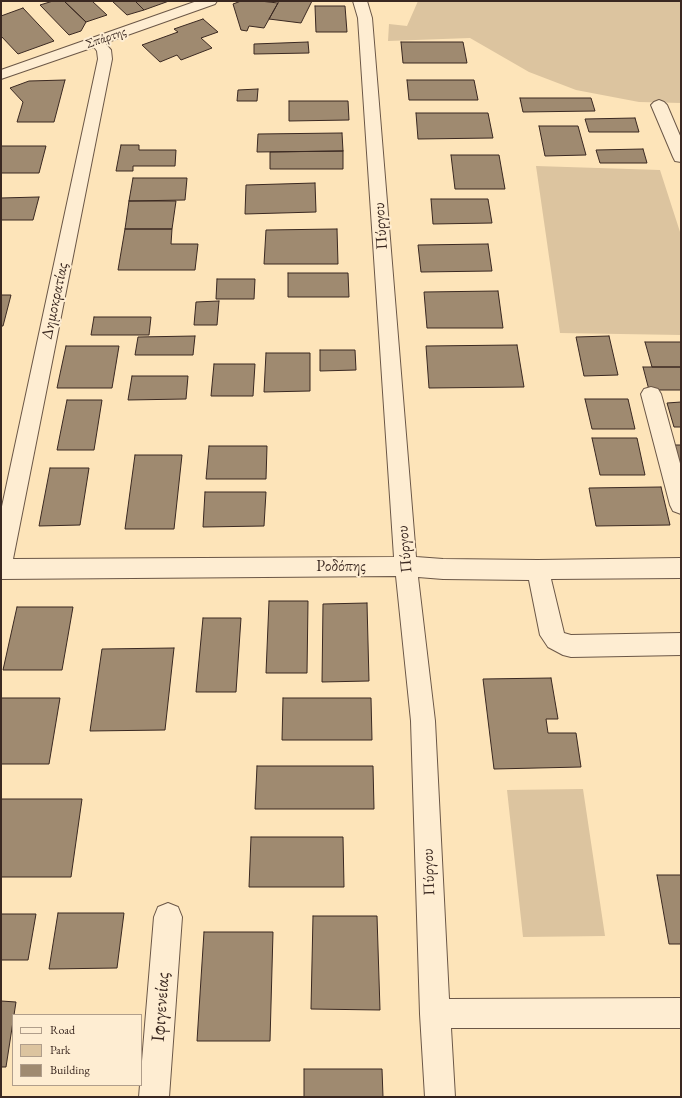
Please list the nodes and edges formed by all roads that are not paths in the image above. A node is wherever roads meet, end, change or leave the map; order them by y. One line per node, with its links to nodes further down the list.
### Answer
1 (210, 1): 3 (street, Σπάρτης)
2 (360, 1): 10 (street, Πύργου)
3 (97, 42): 4 (street, Σπάρτης); 9 (street, Δημοκρατίας)
4 (7, 69)
5 (659, 105): 6 (street)
6 (681, 157)
7 (651, 394): 8 (street)
8 (681, 505)
9 (1, 563)
10 (406, 566): 11 (street, Ροδόπης); 12 (street, Ροδόπης); 17 (street, Πύργου)
11 (1, 569)
12 (538, 570): 13 (street, Ροδόπης); 14 (street)
13 (681, 570)
14 (681, 644)
15 (168, 917): 18 (street, Ιφιγενείας)
16 (681, 1013): 17 (street)
17 (435, 1014): 19 (street, Πύργου)
18 (154, 1097)
19 (440, 1097)

